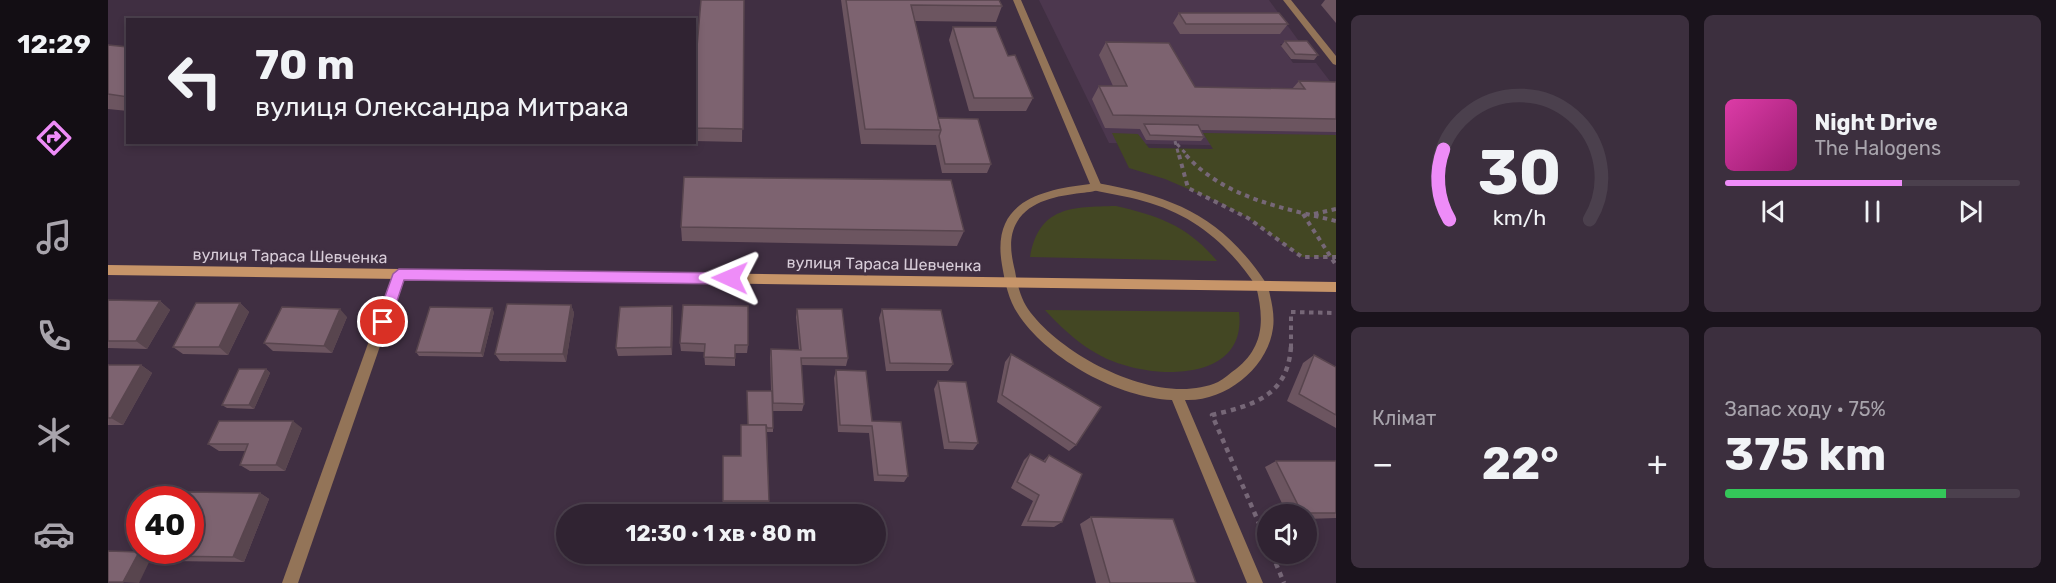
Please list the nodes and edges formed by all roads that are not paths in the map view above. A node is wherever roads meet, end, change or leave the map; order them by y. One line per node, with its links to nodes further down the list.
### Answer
1 (1017, 0): 4 (street)
2 (1287, 0): 3 (street)
3 (1336, 62)
4 (1097, 187): 7 (street); 8 (street)
5 (108, 270): 6 (street, вулиця Тараса Шевченка)
6 (399, 274): 7 (street, вулиця Тараса Шевченка); 11 (street)
7 (1010, 281): 8 (street, вулиця Тараса Шевченка); 10 (street)
8 (1262, 286): 9 (street, вулиця Тараса Шевченка); 10 (street)
9 (1336, 286)
10 (1177, 396): 12 (street)
11 (290, 583)
12 (1256, 583)

